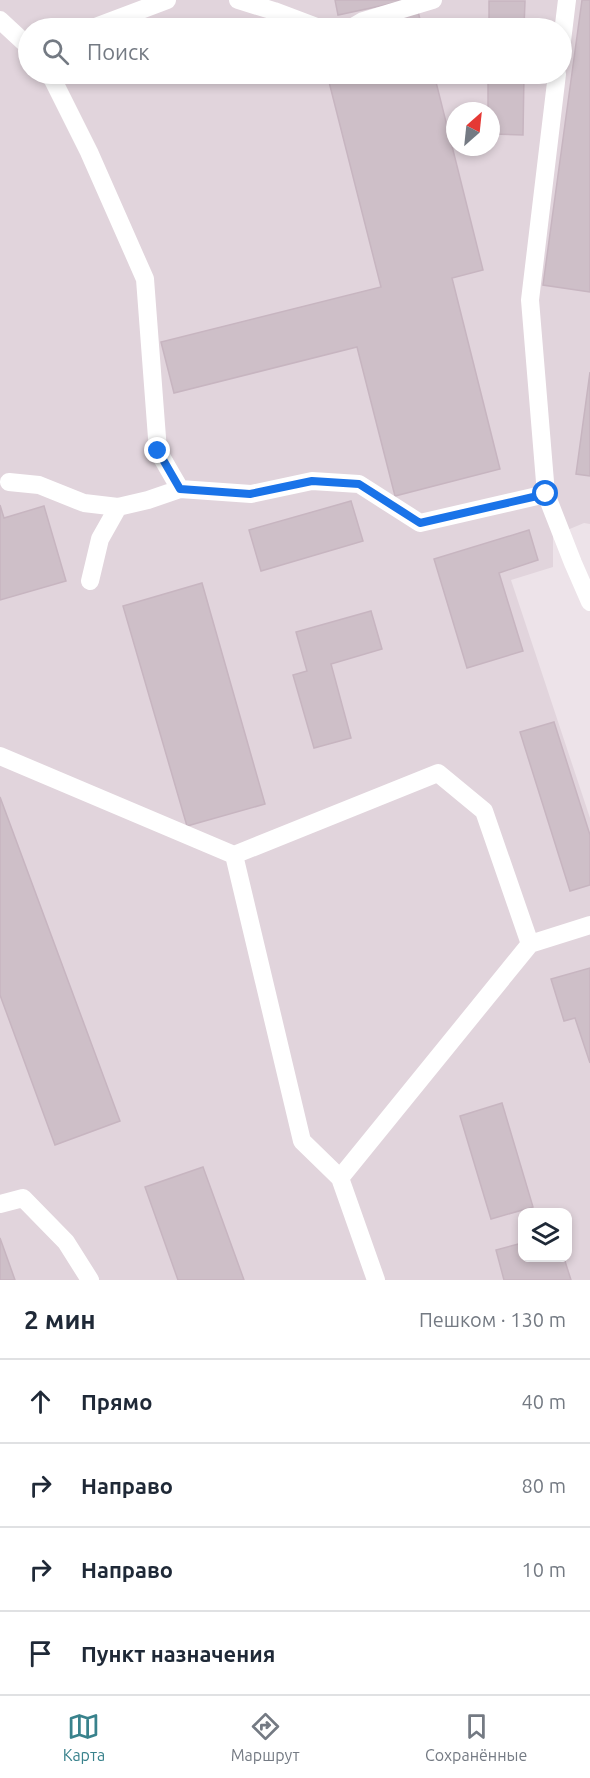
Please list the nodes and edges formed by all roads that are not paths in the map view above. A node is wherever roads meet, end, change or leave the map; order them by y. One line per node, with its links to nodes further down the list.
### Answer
1 (167, 0): 5 (lane)
2 (238, 0): 6 (lane)
3 (433, 0): 7 (lane)
4 (567, 0): 8 (lane)
5 (119, 18)
6 (293, 18)
7 (373, 18)
8 (564, 18)
9 (0, 20): 10 (lane)
10 (18, 37)
11 (55, 84): 14 (lane)
12 (557, 84): 15 (lane)
13 (9, 482): 16 (lane)
14 (180, 489): 15 (lane); 16 (lane)
15 (546, 494): 18 (lane)
16 (118, 507): 17 (lane)
17 (90, 581)
18 (590, 602)
19 (0, 756): 20 (lane)
20 (234, 855): 22 (lane); 23 (lane)
21 (590, 925): 22 (lane)
22 (530, 944): 23 (lane)
23 (340, 1178): 26 (lane)
24 (0, 1204): 25 (lane)
25 (90, 1280)
26 (376, 1280)

